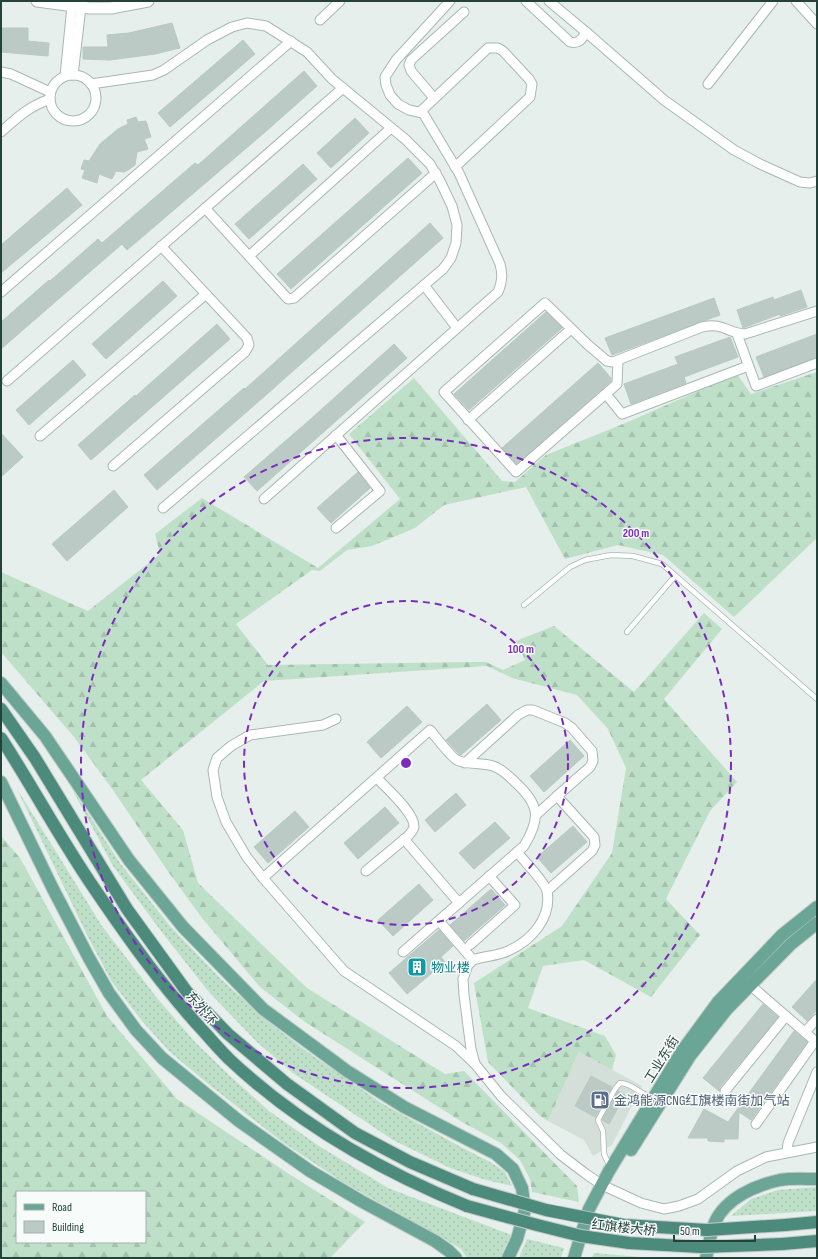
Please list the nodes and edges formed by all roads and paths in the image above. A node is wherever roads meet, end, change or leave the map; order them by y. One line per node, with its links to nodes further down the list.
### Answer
1 (37, 1): 9 (street)
2 (148, 1): 9 (street)
3 (340, 1): 11 (street)
4 (450, 1): 22 (street)
5 (526, 1): 13 (street)
6 (549, 1): 13 (street)
7 (773, 1): 18 (street)
8 (796, 1): 12 (street)
9 (77, 6): 16 (street)
10 (464, 12): 21 (street)
11 (320, 20)
12 (817, 24)
13 (586, 32): 27 (street)
14 (291, 41): 17 (street); 19 (street); 32 (street)
15 (1, 72): 20 (street)
16 (69, 75): 17 (street); 20 (street)
17 (91, 84): 20 (street)
18 (708, 84)
19 (343, 88): 23 (street); 28 (street)
20 (50, 96): 24 (street)
21 (434, 98): 22 (street); 25 (street)
22 (420, 112): 25 (street)
23 (391, 128): 26 (street); 30 (street)
24 (1, 132)
25 (455, 167): 35 (street)
26 (436, 173): 30 (street); 31 (street)
27 (817, 181)
28 (205, 208): 29 (street); 30 (street)
29 (161, 246): 33 (street); 41 (street)
30 (249, 256)
31 (424, 285): 35 (street); 48 (street)
32 (1, 292)
33 (206, 294): 45 (street); 46 (street)
34 (817, 312): 37 (street)
35 (457, 328): 44 (street)
36 (571, 329): 38 (street); 43 (street); 43 (street)
37 (737, 334): 38 (street); 40 (street)
38 (618, 360): 42 (street)
39 (817, 363): 40 (street)
40 (748, 366): 42 (street)
41 (7, 380)
42 (606, 394): 43 (street)
43 (468, 420)
44 (336, 435): 47 (street); 49 (street)
45 (40, 436)
46 (113, 466)
47 (264, 499)
48 (162, 508)
49 (336, 528)
50 (675, 576): 51 (lane); 52 (lane); 54 (lane)
51 (524, 605)
52 (627, 632)
53 (1, 683): 94 (main road)
54 (817, 699)
55 (1, 709): 91 (highway, 红旗楼大桥, bridge)
56 (336, 719): 67 (street)
57 (1, 738): 90 (highway, 东外环)
58 (465, 762): 59 (street); 61 (street); 62 (street)
59 (377, 778): 63 (street); 67 (street)
60 (1, 782): 93 (main road)
61 (557, 796): 62 (street); 68 (street)
62 (537, 814): 64 (street)
63 (404, 839): 65 (street); 69 (street)
64 (517, 852): 66 (street); 68 (street)
65 (366, 871)
66 (490, 876): 69 (street); 73 (street)
67 (262, 878): 80 (street)
68 (547, 890): 75 (street)
69 (459, 903): 71 (street)
70 (817, 907): 83 (main road, 工业东街)
71 (439, 921): 74 (street); 75 (street)
72 (817, 923): 76 (main road, 工业东街)
73 (470, 945)
74 (403, 952)
75 (473, 960): 80 (street)
76 (750, 985): 77 (street); 89 (main road, 工业东街)
77 (786, 1016): 79 (street); 82 (street)
78 (817, 1019): 79 (street)
79 (805, 1032): 84 (street)
80 (475, 1064): 89 (street)
81 (817, 1072): 86 (street)
82 (725, 1091)
83 (655, 1096): 87 (main road, 工业东街); 87 (lane)
84 (756, 1124)
85 (817, 1146): 86 (street)
86 (787, 1152): 89 (street)
87 (611, 1168): 89 (main road, 工业东街)
88 (817, 1179): 97 (main road)
89 (605, 1186): 95 (main road, 工业东街); 96 (main road, 工业东街)
90 (468, 1206): 92 (highway, 红旗楼大桥, bridge)
91 (817, 1222)
92 (817, 1241)
93 (456, 1258)
94 (508, 1258)
95 (574, 1258)
96 (582, 1258)
97 (706, 1258)

